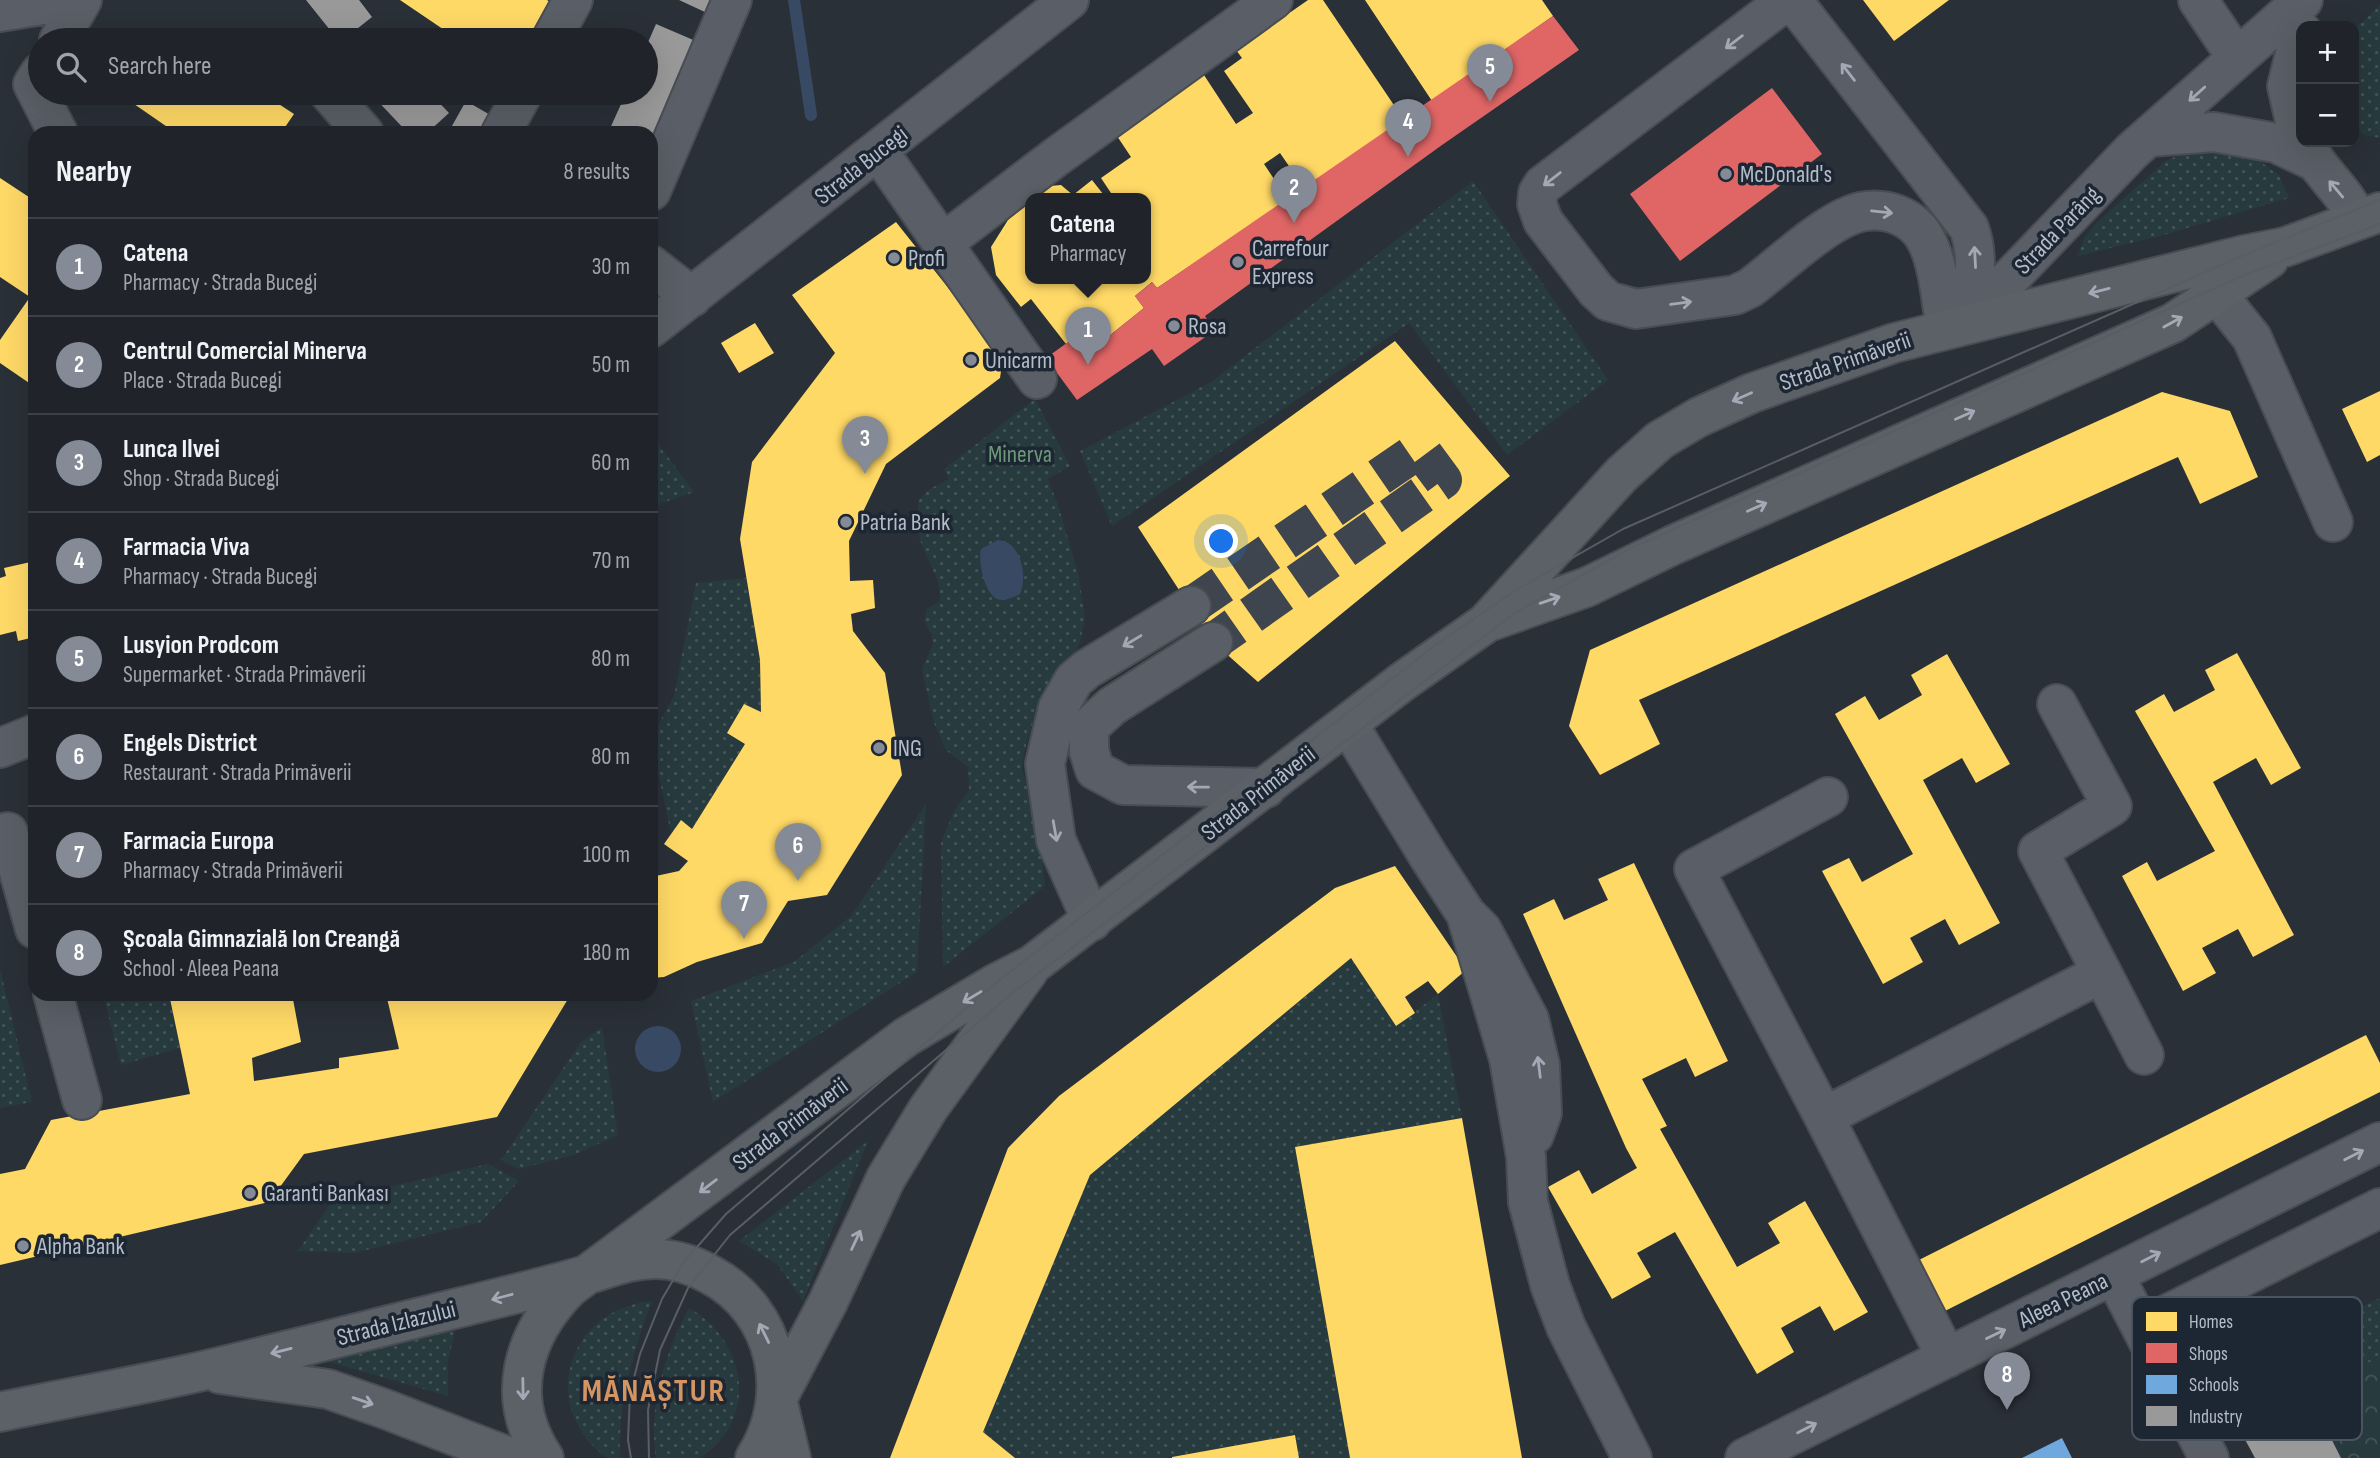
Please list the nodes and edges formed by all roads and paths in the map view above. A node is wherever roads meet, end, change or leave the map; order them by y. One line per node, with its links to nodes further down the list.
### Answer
1 (73, 0): 11 (street)
2 (82, 0): 13 (street)
3 (573, 0): 14 (street)
4 (732, 0): 28 (street)
5 (1069, 0): 27 (street, Strada Bucegi)
6 (1273, 0): 30 (street)
7 (1790, 0): 36 (street, one-way to 7); 36 (street, one-way to 36)
8 (2198, 0): 16 (street)
9 (2303, 0): 16 (street, Strada Parâng)
10 (2311, 0): 12 (street)
11 (0, 12)
12 (2304, 21)
13 (66, 28)
14 (558, 28)
15 (2296, 51): 20 (street)
16 (2237, 58): 24 (street, Strada Parâng, one-way to 24)
17 (44, 105): 21 (street)
18 (340, 105): 22 (street)
19 (516, 105): 23 (street)
20 (2296, 123)
21 (54, 126)
22 (358, 126)
23 (505, 126)
24 (2149, 137): 25 (street); 36 (street, Strada Parâng)
25 (2296, 144)
26 (2307, 147): 29 (street, one-way to 26)
27 (878, 152): 30 (street); 34 (street, Strada Bucegi)
28 (658, 174)
29 (2369, 216): 31 (main road, Strada Primăverii)
30 (943, 243): 37 (street)
31 (2285, 247): 33 (main road, Strada Primăverii); 36 (main road, Strada Primăverii, one-way to 36)
32 (658, 270): 34 (street)
33 (2217, 294): 38 (street); 40 (main road, Strada Primăverii, one-way to 33)
34 (692, 297): 35 (street, Strada Bucegi)
35 (658, 323)
36 (1956, 327): 40 (main road, Strada Primăverii, one-way to 40)
37 (1037, 379)
38 (2333, 522)
39 (1191, 606): 50 (street, one-way to 50)
40 (1486, 623): 43 (main road, Strada Primăverii)
41 (1213, 642): 46 (street, one-way to 41)
42 (2057, 704): 52 (street)
43 (1348, 724): 46 (main road, Strada Primăverii); 72 (street)
44 (28, 737): 45 (street)
45 (0, 748)
46 (1266, 788): 50 (main road, Strada Primăverii)
47 (1828, 797): 56 (street)
48 (14, 829): 49 (street)
49 (28, 896)
50 (1091, 921): 51 (main road, Strada Primăverii)
51 (1032, 965): 59 (main road, Strada Primăverii, one-way to 59); 65 (main road, Strada Primăverii, one-way to 51)
52 (2102, 973): 54 (street); 56 (street)
53 (55, 1001): 55 (street)
54 (2144, 1055)
55 (82, 1100)
56 (1824, 1118): 63 (street)
57 (2380, 1142): 60 (street, Aleea Peana, one-way to 57)
58 (2380, 1208): 61 (street)
59 (591, 1273): 64 (main road, Strada Izlazului, one-way to 64); 65 (main road, Strada Primăverii, one-way to 59); 69 (main road, Strada Primăverii, one-way to 69)
60 (2114, 1275): 62 (street); 63 (street, Aleea Peana, one-way to 60)
61 (2202, 1297)
62 (2132, 1308)
63 (1947, 1358): 73 (street, Aleea Peana, one-way to 63)
64 (200, 1371): 66 (main road, Strada Izlazului); 68 (main road, Strada Izlazului, one-way to 68)
65 (777, 1399): 70 (main road, Strada Primăverii); 71 (main road, Strada Primăverii)
66 (0, 1412)
67 (2199, 1440): 74 (street)
68 (512, 1458)
69 (544, 1458)
70 (755, 1458)
71 (791, 1458)
72 (1632, 1458)
73 (1745, 1458)
74 (2208, 1458)

